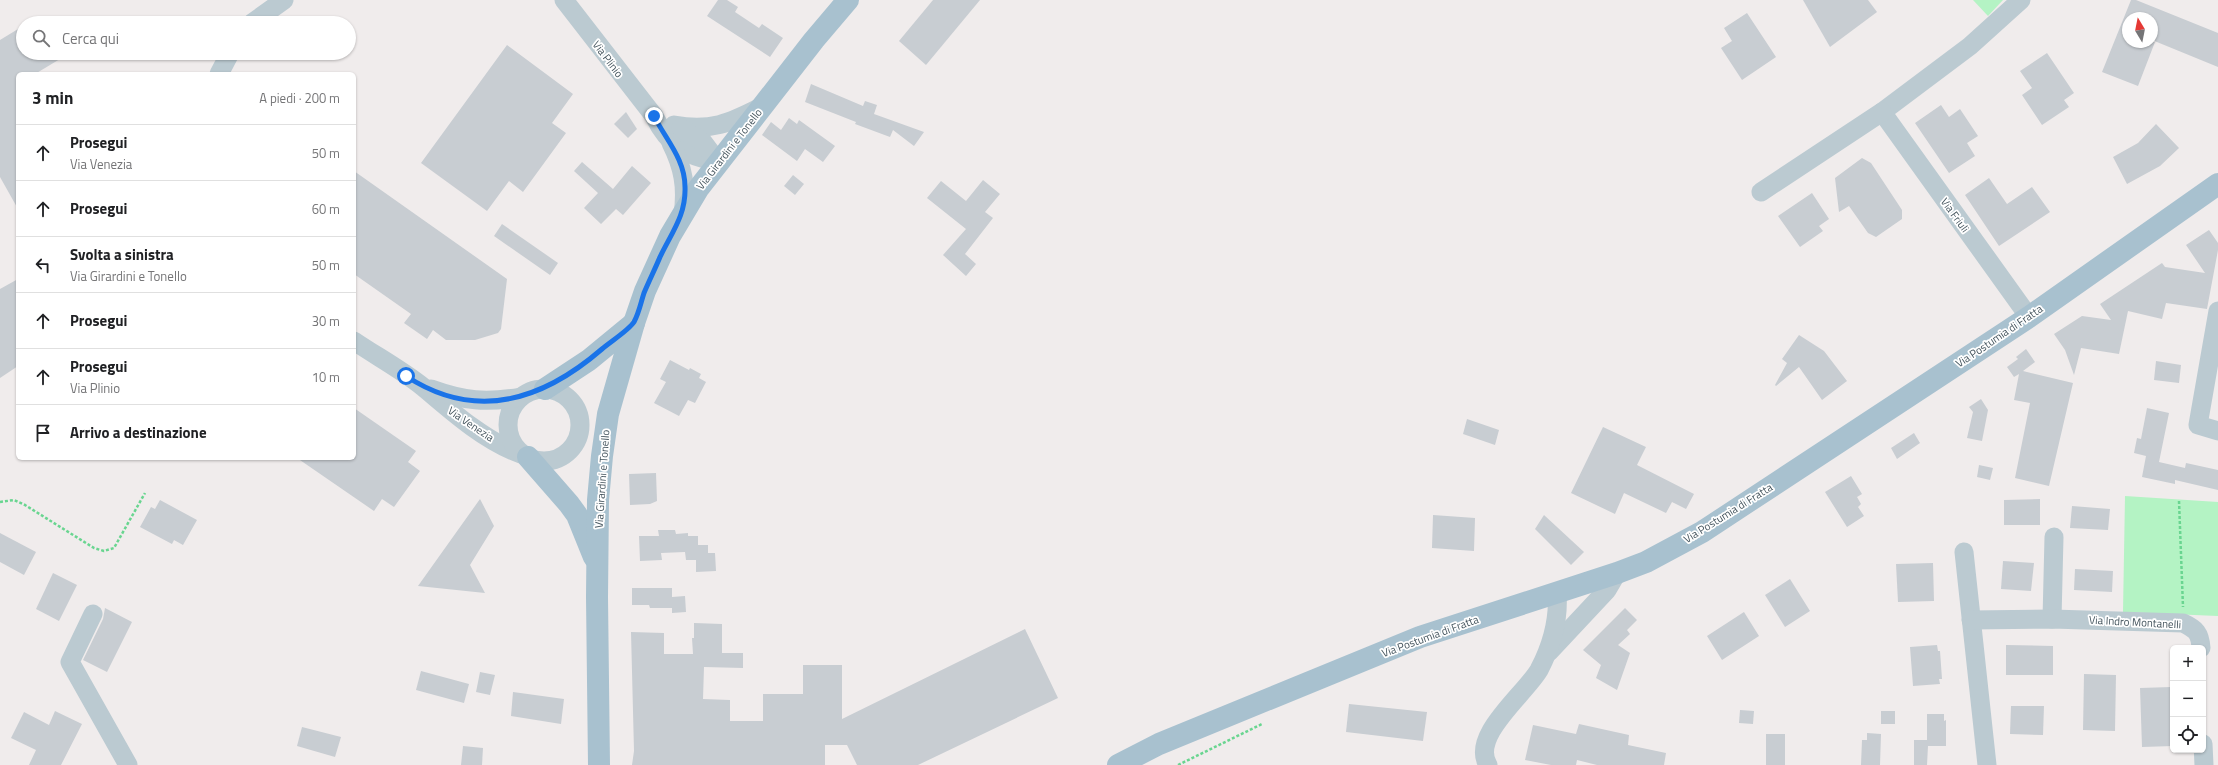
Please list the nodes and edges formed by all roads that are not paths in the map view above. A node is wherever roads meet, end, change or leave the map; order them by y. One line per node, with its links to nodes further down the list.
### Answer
1 (284, 0): 5 (street)
2 (564, 0): 10 (street, Via Plinio)
3 (848, 0): 8 (main road, Via Girardini e Tonello)
4 (2021, 0): 9 (street)
5 (262, 16)
6 (226, 60): 7 (street)
7 (220, 72)
8 (761, 107): 10 (street); 11 (main road, Via Girardini e Tonello)
9 (1882, 112): 13 (street); 16 (street, Via Friuli)
10 (673, 134): 11 (street, Via Plinio); 14 (street)
11 (718, 162): 14 (main road, Via Girardini e Tonello)
12 (2218, 184): 16 (main road, Via Postumia di Fratta)
13 (1761, 192)
14 (683, 214): 17 (main road, Via Girardini e Tonello)
15 (2218, 311): 22 (street)
16 (2029, 317): 27 (main road, Via Postumia di Fratta)
17 (634, 323): 20 (main road); 26 (main road, Via Girardini e Tonello)
18 (356, 342): 19 (street, Via Venezia)
19 (422, 386): 21 (street, Via Venezia); 23 (street, Via Venezia)
20 (545, 389): 21 (street); 23 (street)
21 (521, 397): 23 (street)
22 (2218, 431)
23 (526, 456): 26 (main road)
24 (2054, 537): 30 (street)
25 (1964, 552): 31 (street)
26 (598, 567): 36 (main road, Via Girardini e Tonello)
27 (1617, 573): 28 (main road, Via Postumia di Fratta); 33 (street)
28 (1557, 593): 33 (street); 37 (main road, Via Postumia di Fratta)
29 (93, 614): 35 (street)
30 (2052, 619): 31 (street, Via Indro Montanelli); 32 (street, Via Indro Montanelli)
31 (1971, 620): 39 (street)
32 (2201, 645)
33 (1547, 654): 38 (street)
34 (2203, 753): 40 (street)
35 (128, 765)
36 (599, 765)
37 (1118, 765)
38 (1488, 765)
39 (1987, 765)
40 (2204, 765)

